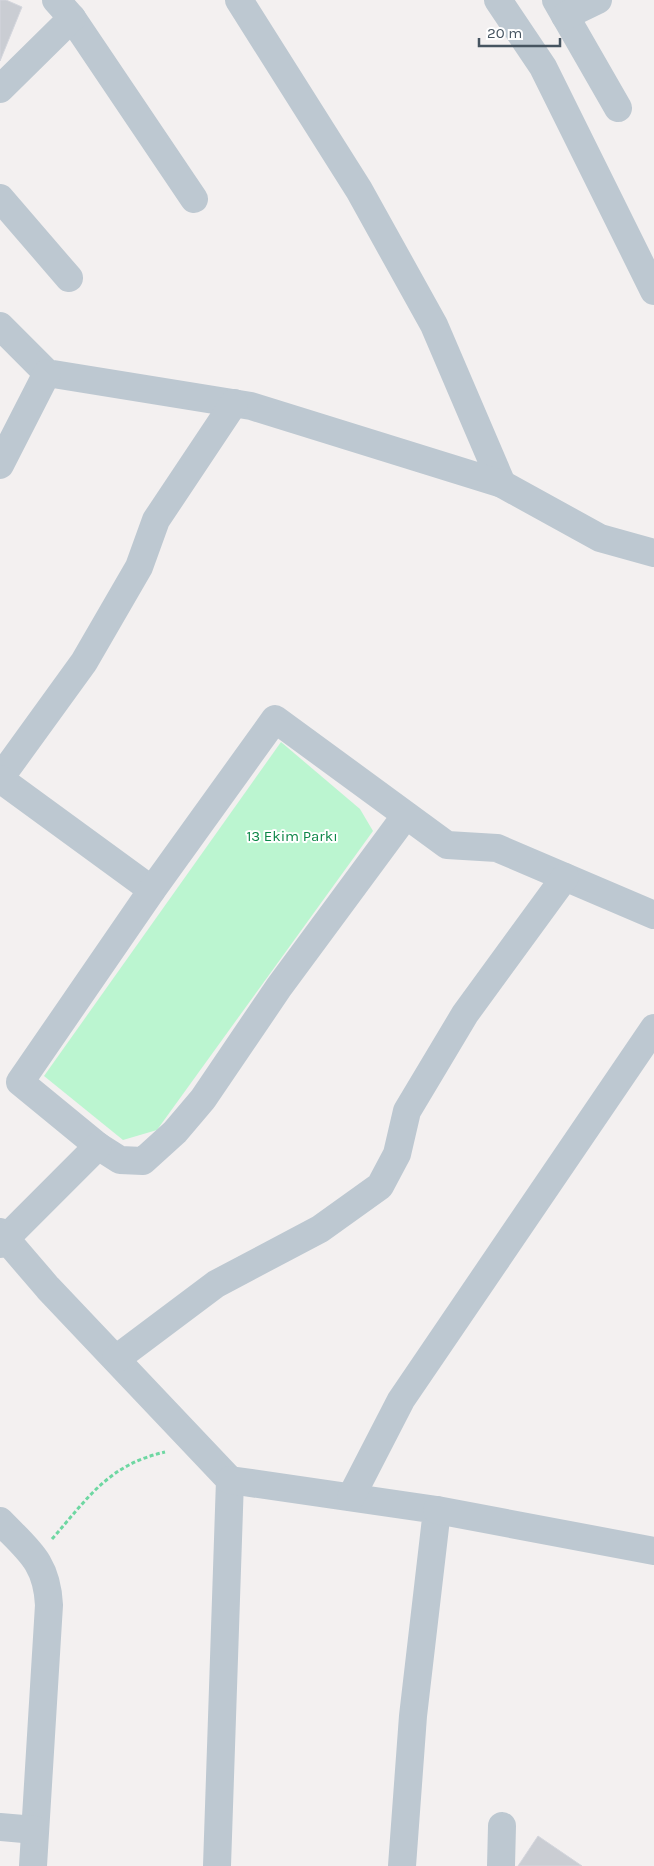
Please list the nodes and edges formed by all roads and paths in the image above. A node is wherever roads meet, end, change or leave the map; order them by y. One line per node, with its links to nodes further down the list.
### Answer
1 (239, 0): 16 (street)
2 (498, 0): 11 (street)
3 (598, 0): 4 (street)
4 (561, 8): 7 (street)
5 (64, 9): 6 (street); 9 (street)
6 (0, 89)
7 (618, 108)
8 (0, 198): 10 (street)
9 (194, 199)
10 (69, 278)
11 (654, 291)
12 (0, 326): 13 (street)
13 (47, 373): 14 (street); 15 (street)
14 (234, 403): 16 (street); 18 (street)
15 (0, 465)
16 (502, 484): 17 (street)
17 (654, 553)
18 (0, 779): 21 (street)
19 (406, 815): 20 (street); 21 (street); 24 (street)
20 (565, 877): 22 (street); 26 (street)
21 (152, 890): 24 (street)
22 (654, 915)
23 (654, 1028): 29 (street)
24 (98, 1146): 25 (street)
25 (2, 1238): 26 (street)
26 (116, 1359): 27 (street)
27 (198, 1445): 28 (street); 33 (path)
28 (230, 1480): 29 (street); 38 (street)
29 (352, 1497): 30 (street)
30 (437, 1510): 32 (street); 39 (street)
31 (0, 1522): 33 (street)
32 (654, 1552)
33 (36, 1559): 36 (street)
34 (502, 1826): 40 (street)
35 (0, 1827): 36 (street)
36 (35, 1830): 37 (street)
37 (33, 1866)
38 (217, 1866)
39 (402, 1866)
40 (501, 1866)

